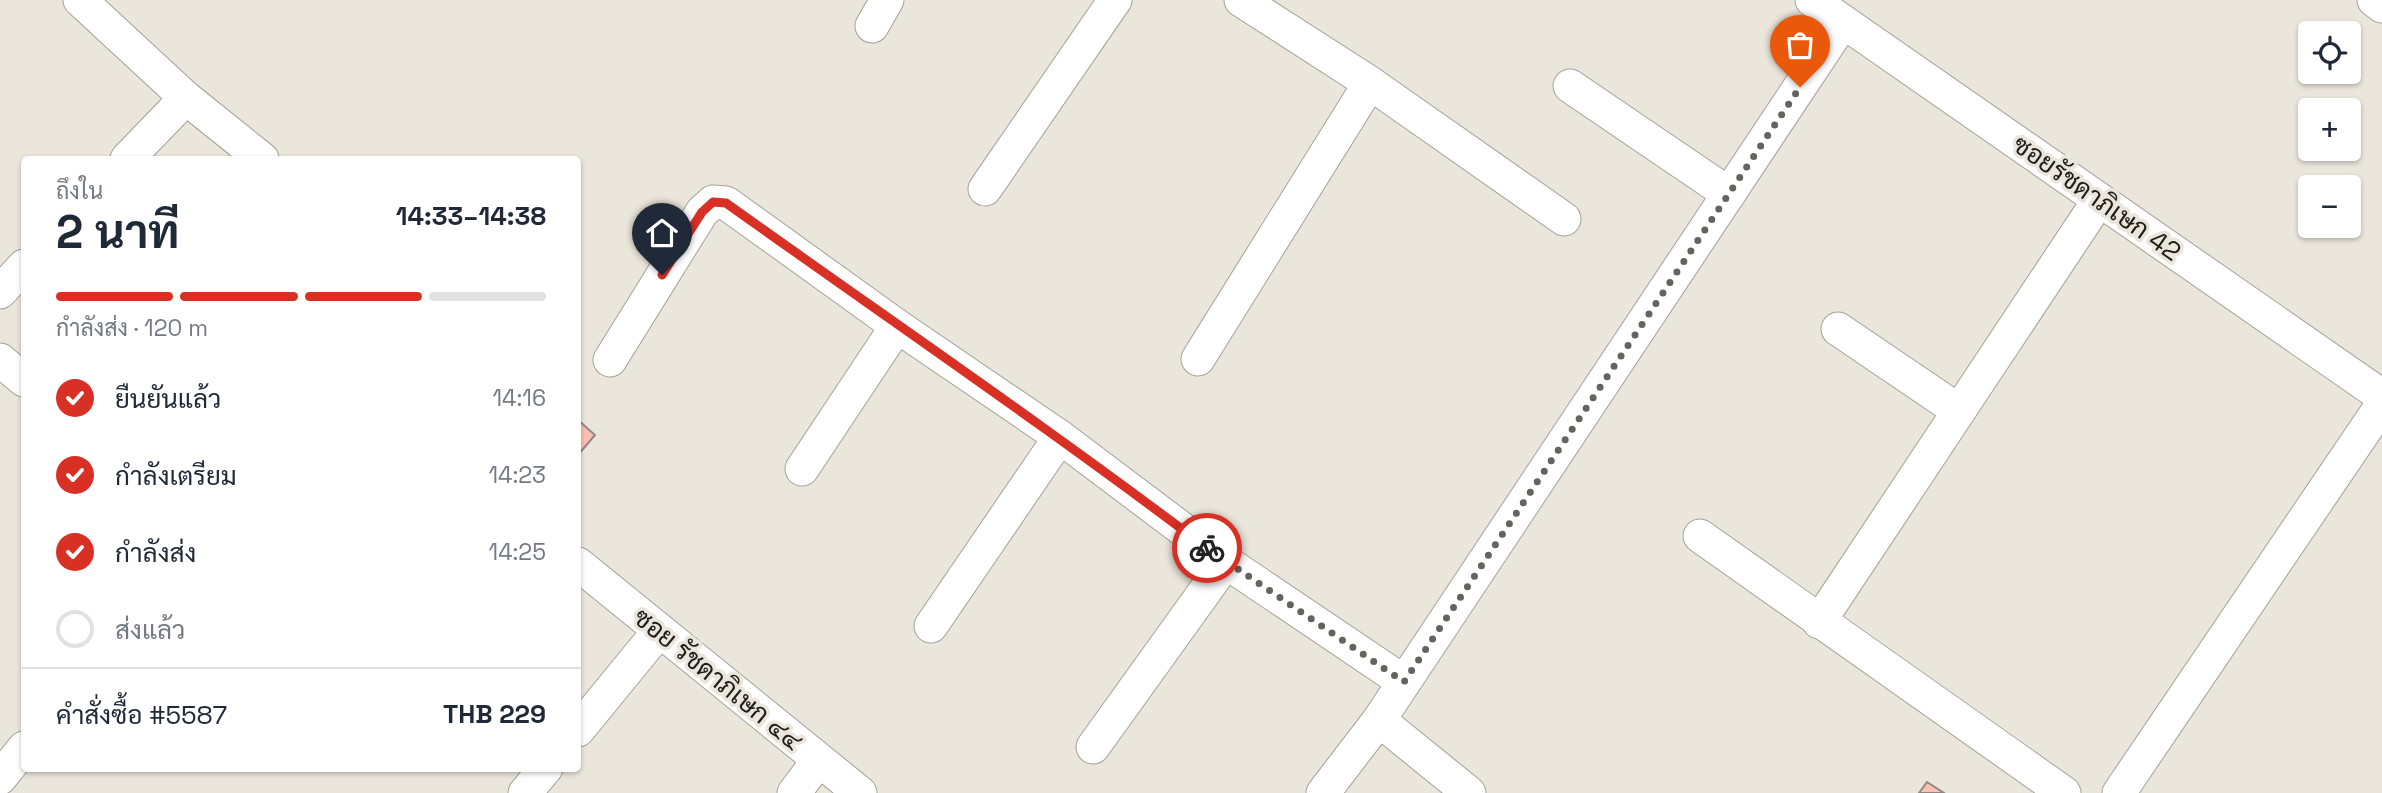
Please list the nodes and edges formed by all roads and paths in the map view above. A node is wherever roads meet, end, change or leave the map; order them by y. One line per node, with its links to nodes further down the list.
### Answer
1 (80, 0): 10 (street)
2 (1115, 0): 13 (street)
3 (1241, 0): 8 (street)
4 (1812, 0): 7 (street, ซอยรัชดาภิเษก 42)
5 (2374, 0): 6 (street)
6 (2382, 6)
7 (1843, 22): 14 (street); 15 (street, ซอยรัชดาภิเษก 42)
8 (1370, 83): 16 (street); 21 (street)
9 (1570, 86): 14 (street)
10 (186, 98): 11 (street); 12 (street)
11 (130, 156)
12 (258, 156)
13 (985, 189)
14 (1729, 194): 36 (street)
15 (2099, 200): 25 (street, ซอยรัชดาภิเษก 42); 27 (street)
16 (1564, 219)
17 (21, 270): 18 (street)
18 (0, 292)
19 (897, 326): 23 (street); 28 (street); 29 (street)
20 (1838, 329): 27 (street)
21 (1198, 359)
22 (0, 360): 24 (street)
23 (610, 360)
24 (21, 378)
25 (2382, 396)
26 (2382, 405): 50 (street)
27 (1959, 411): 33 (street)
28 (1060, 437): 31 (street); 34 (street)
29 (802, 469)
30 (1700, 536): 33 (street)
31 (1226, 562): 36 (street); 39 (street)
32 (581, 566): 35 (street, ซอย รัชดาภิเษก ๔๔)
33 (1819, 622): 49 (street)
34 (931, 626)
35 (659, 631): 38 (street); 41 (street, ซอย รัชดาภิเษก ๔๔)
36 (1404, 682): 37 (street)
37 (1379, 720): 47 (street); 48 (street)
38 (581, 726)
39 (1093, 747)
40 (21, 752): 43 (street)
41 (818, 761): 45 (street); 46 (street, ซอย รัชดาภิเษก ๔๔)
42 (543, 772): 44 (street)
43 (0, 778)
44 (525, 793)
45 (794, 793)
46 (860, 793)
47 (1323, 793)
48 (1469, 793)
49 (2064, 793)
50 (2119, 793)

